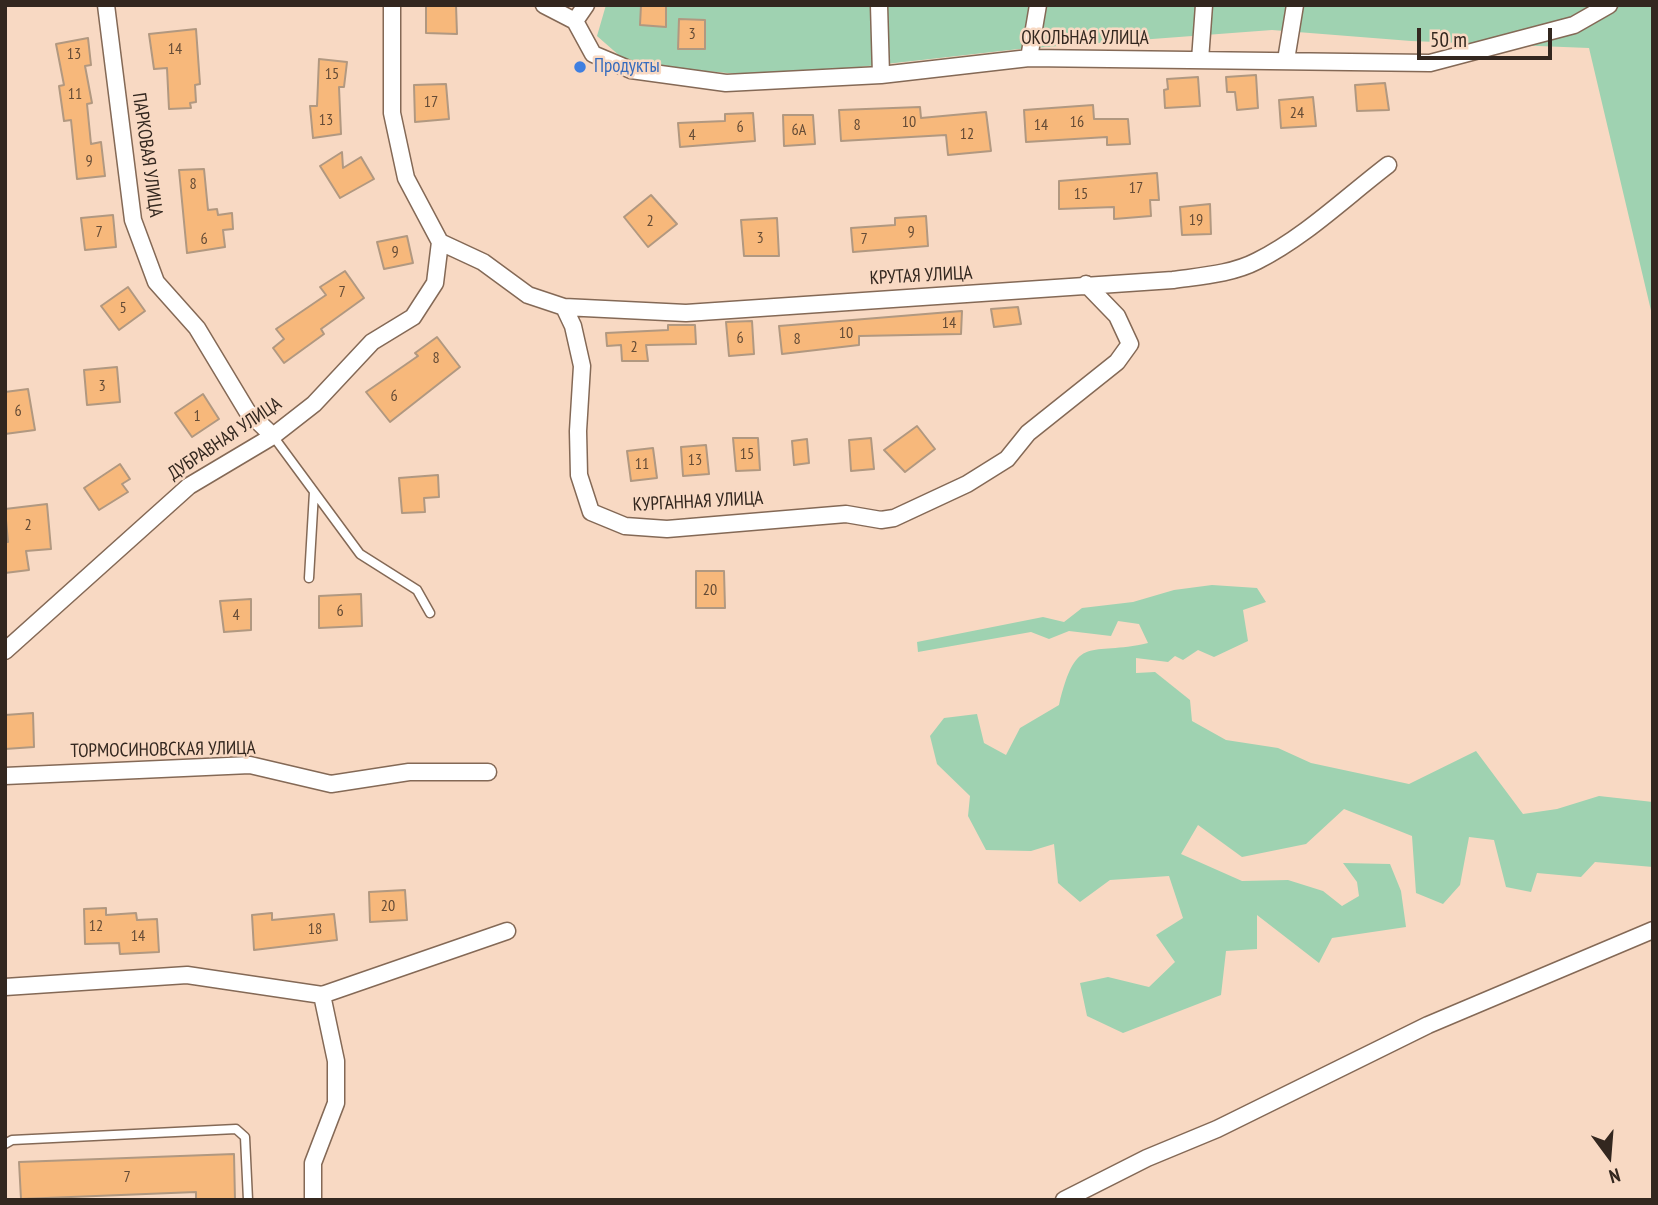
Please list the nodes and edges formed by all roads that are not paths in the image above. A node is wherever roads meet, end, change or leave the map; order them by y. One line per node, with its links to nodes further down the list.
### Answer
1 (106, 5): 19 (street, ПАРКОВАЯ УЛИЦА)
2 (392, 5): 16 (street)
3 (544, 5): 10 (street)
4 (586, 5): 10 (street)
5 (879, 5): 14 (street)
6 (1038, 5): 11 (street)
7 (1204, 5): 12 (street)
8 (1295, 5): 13 (street)
9 (1609, 5): 13 (street, ОКОЛЬНАЯ УЛИЦА)
10 (575, 21): 14 (street, ОКОЛЬНАЯ УЛИЦА)
11 (1029, 58): 12 (street, ОКОЛЬНАЯ УЛИЦА); 14 (street, ОКОЛЬНАЯ УЛИЦА)
12 (1200, 60): 13 (street, ОКОЛЬНАЯ УЛИЦА)
13 (1286, 60)
14 (881, 75)
15 (1388, 164): 17 (street, КРУТАЯ УЛИЦА)
16 (440, 242): 18 (street, КРУТАЯ УЛИЦА); 19 (street, ДУБРАВНАЯ УЛИЦА)
17 (1086, 284): 18 (street, КРУТАЯ УЛИЦА); 18 (street, КУРГАННАЯ УЛИЦА)
18 (564, 307)
19 (273, 436): 20 (lane); 23 (street, ДУБРАВНАЯ УЛИЦА)
20 (314, 492): 21 (lane); 22 (lane)
21 (309, 579)
22 (430, 613)
23 (5, 651)
24 (488, 772): 25 (street, ТОРМОСИНОВСКАЯ УЛИЦА)
25 (5, 776)
26 (1653, 930): 33 (street)
27 (507, 931): 29 (street)
28 (5, 987): 29 (street)
29 (322, 995): 32 (street)
30 (5, 1144): 31 (lane)
31 (248, 1200)
32 (313, 1200)
33 (1064, 1200)

